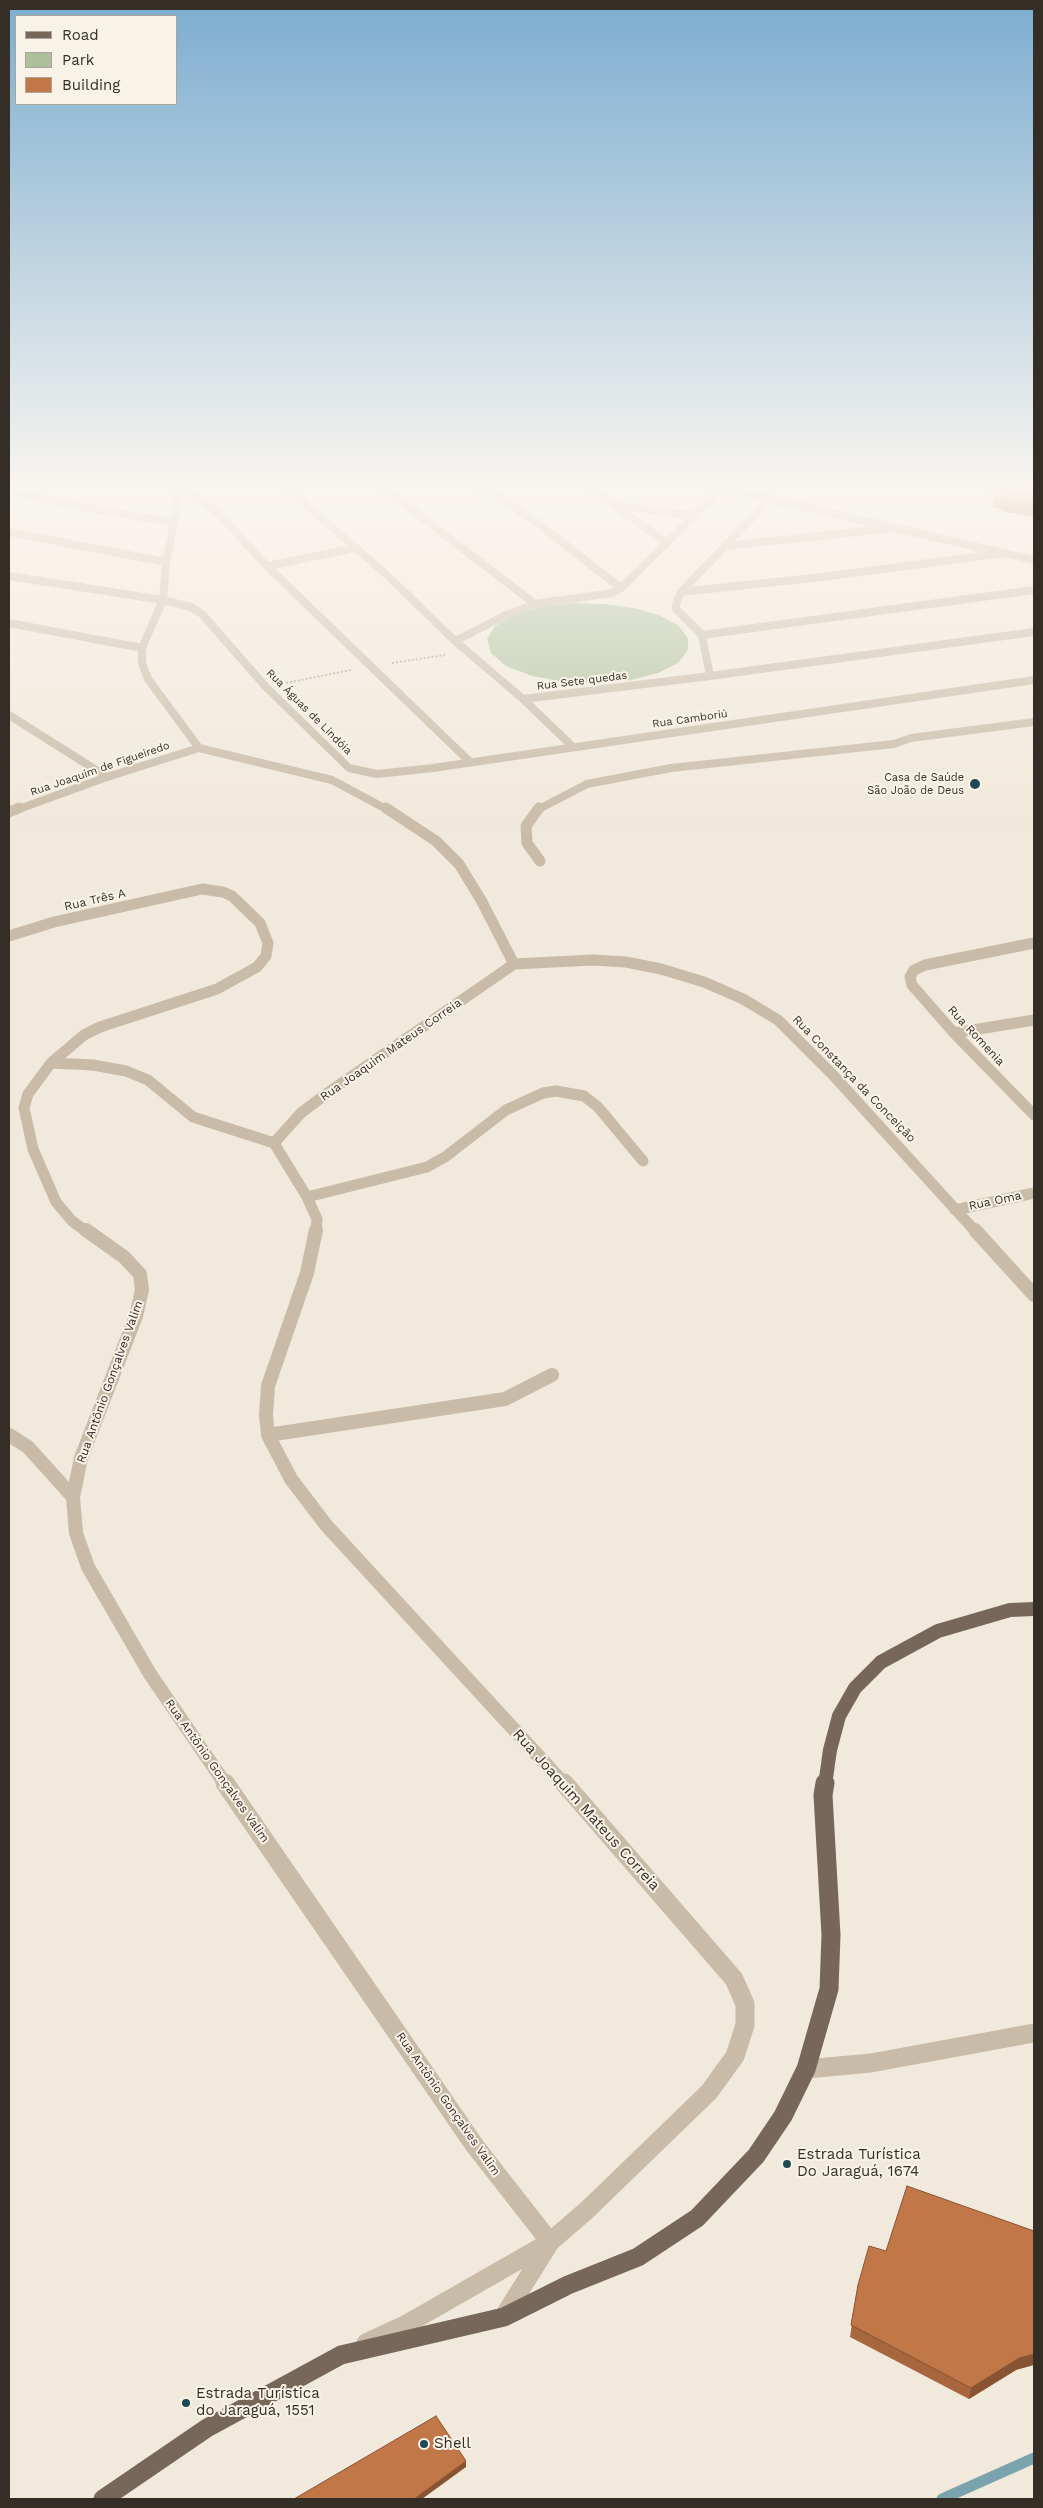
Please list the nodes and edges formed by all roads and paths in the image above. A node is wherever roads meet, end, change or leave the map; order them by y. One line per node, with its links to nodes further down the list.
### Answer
1 (161, 604): 12 (street)
2 (182, 604): 17 (street, Rua Águas de Lindóia)
3 (308, 604): 14 (street)
4 (416, 604): 11 (street)
5 (535, 604): 11 (street)
6 (677, 604): 10 (street)
7 (930, 604): 10 (street)
8 (9, 623): 12 (street)
9 (1034, 632): 15 (street, Rua Sete quedas)
10 (702, 635): 15 (street)
11 (455, 641): 13 (street, Rua Sete quedas)
12 (142, 648): 22 (street)
13 (468, 652): 14 (path); 18 (street, Rua Sete quedas)
14 (372, 666): 17 (path); 23 (street)
15 (710, 676): 18 (street, Rua Sete quedas)
16 (1034, 680): 21 (street, Rua Camboriú)
17 (266, 687): 24 (street, Rua Águas de Lindóia)
18 (523, 699): 21 (street)
19 (9, 715): 25 (street)
20 (1034, 722): 27 (street)
21 (573, 747): 23 (street, Rua Camboriú)
22 (199, 748): 25 (street, Rua Joaquim de Figueiredo); 31 (street)
23 (470, 762): 24 (street, Rua Camboriú)
24 (349, 768)
25 (108, 776): 26 (street, Rua Joaquim de Figueiredo)
26 (9, 812)
27 (540, 861)
28 (187, 891): 29 (street, Rua Três A); 34 (street, Rua Antônio Gonçalves Valim)
29 (9, 936)
30 (1034, 943): 33 (street, Rua Romenia)
31 (514, 964): 36 (street, Rua Joaquim Mateus Correia); 40 (street, Rua Constança da Conceição)
32 (1034, 1020): 33 (street)
33 (954, 1033): 35 (street, Rua Romenia)
34 (51, 1063): 36 (street); 45 (street, Rua Antônio Gonçalves Valim)
35 (1034, 1115)
36 (274, 1143): 39 (street, Rua Joaquim Mateus Correia)
37 (643, 1161): 39 (street)
38 (1034, 1193): 40 (street, Rua Oma)
39 (307, 1197): 44 (street, Rua Joaquim Mateus Correia)
40 (955, 1210): 41 (street, Rua Constança da Conceição)
41 (1034, 1295)
42 (552, 1375): 44 (street)
43 (9, 1435): 45 (street)
44 (268, 1435): 49 (street, Rua Joaquim Mateus Correia)
45 (73, 1497): 49 (street, Rua Antônio Gonçalves Valim)
46 (1034, 1609): 48 (main road)
47 (1034, 2033): 48 (street)
48 (806, 2069): 50 (main road)
49 (550, 2242): 50 (street); 51 (street, Rua Joaquim Mateus Correia)
50 (504, 2317): 51 (main road)
51 (341, 2355): 52 (main road)
52 (102, 2499)

